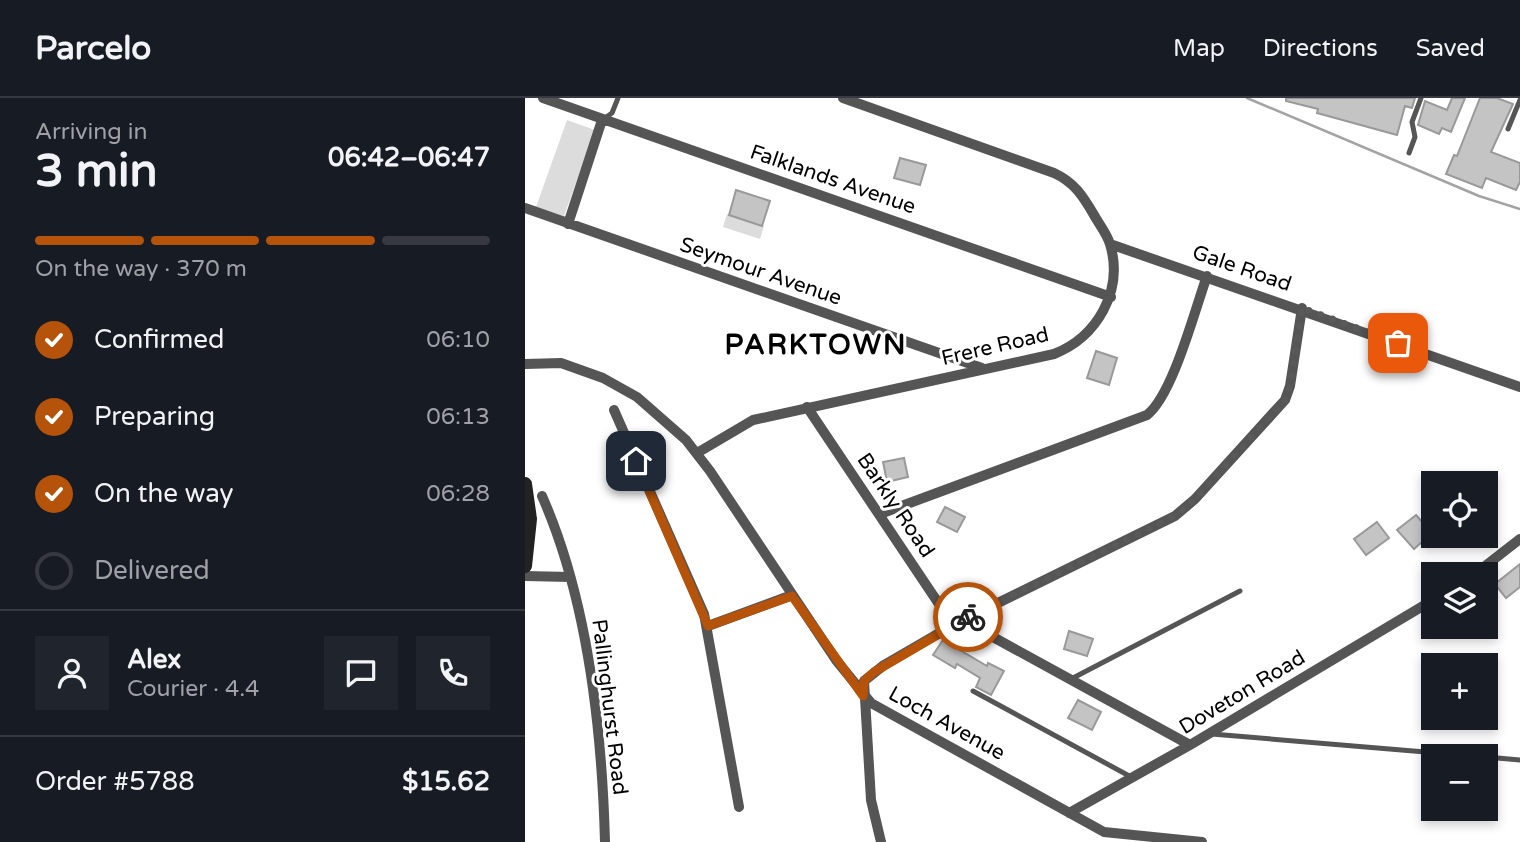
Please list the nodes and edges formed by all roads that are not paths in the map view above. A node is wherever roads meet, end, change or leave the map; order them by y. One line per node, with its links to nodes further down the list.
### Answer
1 (543, 98): 6 (street, Falklands Avenue)
2 (618, 98): 6 (lane)
3 (843, 98): 11 (street)
4 (1421, 98): 8 (lane)
5 (1520, 100): 7 (lane)
6 (602, 120): 10 (street); 13 (street, Falklands Avenue)
7 (1509, 129)
8 (1409, 153)
9 (525, 208): 10 (street, Seymour Avenue)
10 (568, 224): 16 (street, Seymour Avenue)
11 (1110, 244): 12 (street, Gale Road); 13 (street)
12 (1207, 276): 14 (street, Gale Road); 23 (street)
13 (1111, 297): 16 (street, Frere Road)
14 (1302, 308): 17 (street, Gale Road); 32 (street)
15 (525, 365): 20 (street, Loch Avenue)
16 (985, 369): 18 (street, Frere Road)
17 (1520, 387)
18 (807, 407): 20 (street, Frere Road); 23 (street, Barkly Road)
19 (614, 410): 33 (street)
20 (697, 453): 30 (street, Loch Avenue)
21 (525, 484): 26 (main road)
22 (542, 496): 28 (street, Pallinghurst Road)
23 (880, 514): 32 (street, Barkly Road)
24 (1520, 539): 25 (street)
25 (1490, 562)
26 (525, 566)
27 (525, 576): 28 (street)
28 (570, 577): 45 (street, Pallinghurst Road)
29 (1240, 591): 34 (lane)
30 (792, 596): 33 (street); 36 (street, Loch Avenue)
31 (1421, 607): 37 (street, Doveton Road)
32 (957, 622): 34 (street, Barkly Road); 36 (street)
33 (708, 626): 43 (street)
34 (1068, 680): 38 (street, Barkly Road)
35 (973, 691): 42 (lane)
36 (863, 696): 44 (street, Loch Avenue); 46 (street)
37 (1209, 734): 38 (street, Doveton Road); 39 (lane)
38 (1190, 746): 42 (street, Doveton Road)
39 (1421, 752)
40 (1498, 758): 41 (lane)
41 (1520, 760)
42 (1133, 778): 44 (street, Doveton Road)
43 (739, 807)
44 (1069, 813): 47 (street, Loch Avenue)
45 (605, 842)
46 (881, 842)
47 (1202, 842)

